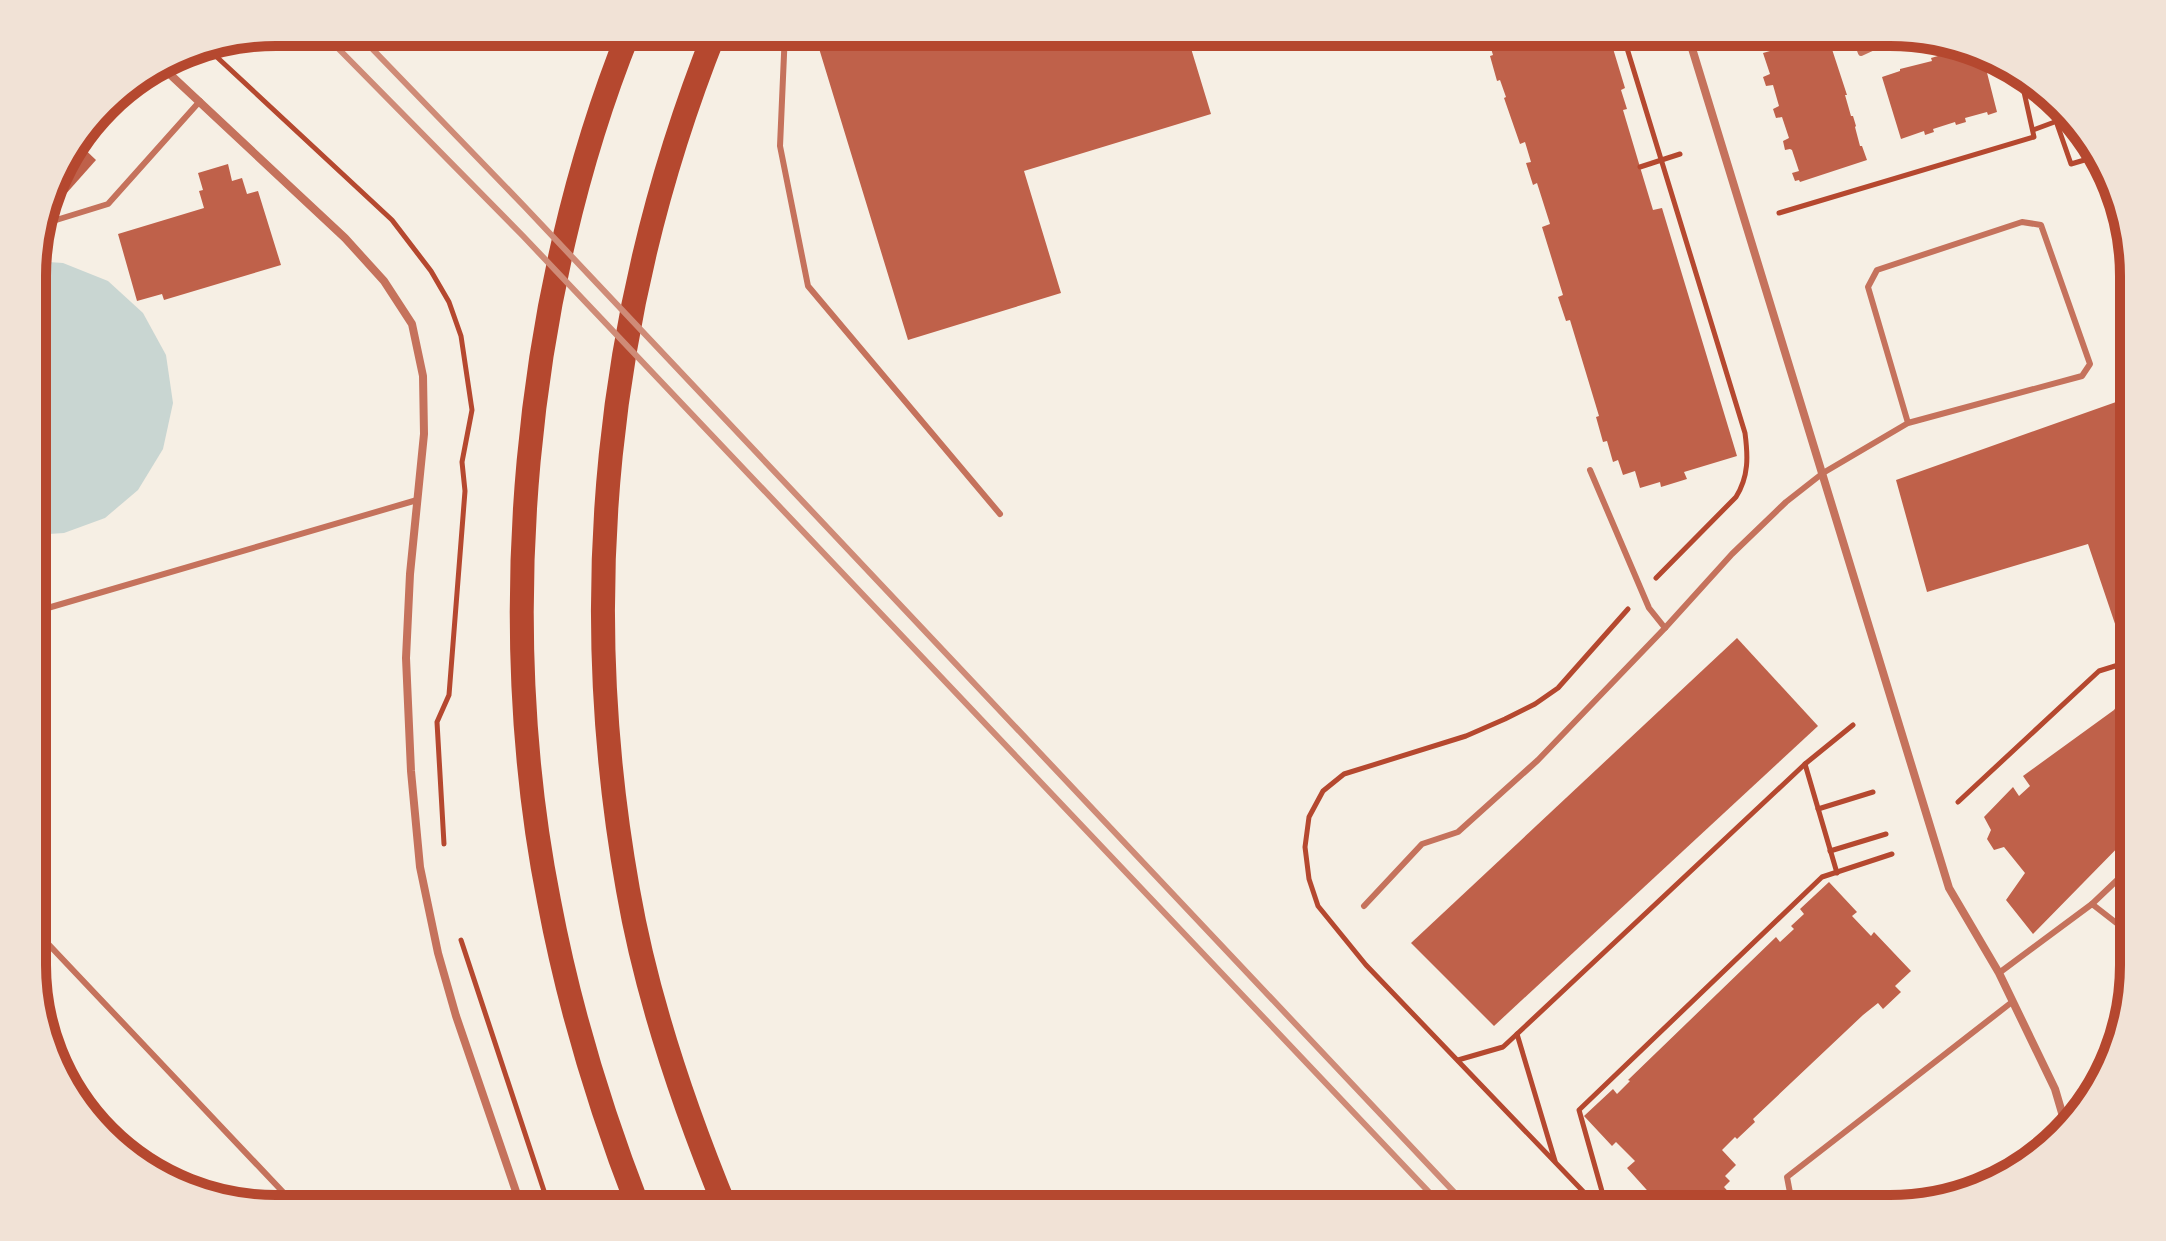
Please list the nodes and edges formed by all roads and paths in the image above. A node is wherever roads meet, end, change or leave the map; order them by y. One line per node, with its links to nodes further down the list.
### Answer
1 (624, 46): 53 (highway)
2 (710, 46): 54 (highway)
3 (784, 46): 25 (lane)
4 (1626, 46): 16 (path)
5 (1691, 46): 23 (street)
6 (1858, 46): 7 (lane)
7 (1876, 46)
8 (169, 73): 10 (street)
9 (2027, 91): 14 (path)
10 (200, 101): 20 (lane); 24 (street)
11 (2053, 113): 13 (path)
12 (2059, 120): 13 (path)
13 (2056, 121): 14 (path); 17 (path)
14 (2033, 130): 19 (path)
15 (1680, 154): 16 (path)
16 (1661, 159): 18 (path); 26 (path)
17 (2087, 159)
18 (1640, 167)
19 (1779, 213)
20 (53, 221)
21 (1908, 423): 21 (lane); 23 (lane)
22 (1590, 470): 29 (lane)
23 (1823, 473): 29 (lane); 45 (street)
24 (417, 500): 27 (lane); 52 (street)
25 (1000, 514)
26 (1659, 575)
27 (46, 608)
28 (1620, 617): 48 (path)
29 (1665, 628): 42 (lane)
30 (2120, 664): 34 (path)
31 (1853, 725): 32 (path)
32 (1805, 764): 35 (path); 47 (path)
33 (1873, 792): 35 (path)
34 (1958, 802)
35 (1818, 809): 37 (path)
36 (1886, 834): 37 (path)
37 (1830, 851): 39 (path)
38 (1892, 854): 39 (path)
39 (1837, 873): 56 (path)
40 (2120, 877): 41 (lane)
41 (2092, 904): 43 (lane); 45 (lane)
42 (1364, 906)
43 (2120, 926)
44 (46, 942): 51 (lane)
45 (1999, 973): 46 (street)
46 (2012, 1002): 49 (street); 57 (lane)
47 (1517, 1034): 48 (path); 50 (path)
48 (1458, 1060): 50 (path)
49 (2063, 1117)
50 (1556, 1163): 55 (path)
51 (286, 1195)
52 (517, 1195)
53 (634, 1195)
54 (720, 1195)
55 (1587, 1195)
56 (1603, 1195)
57 (1790, 1195)

